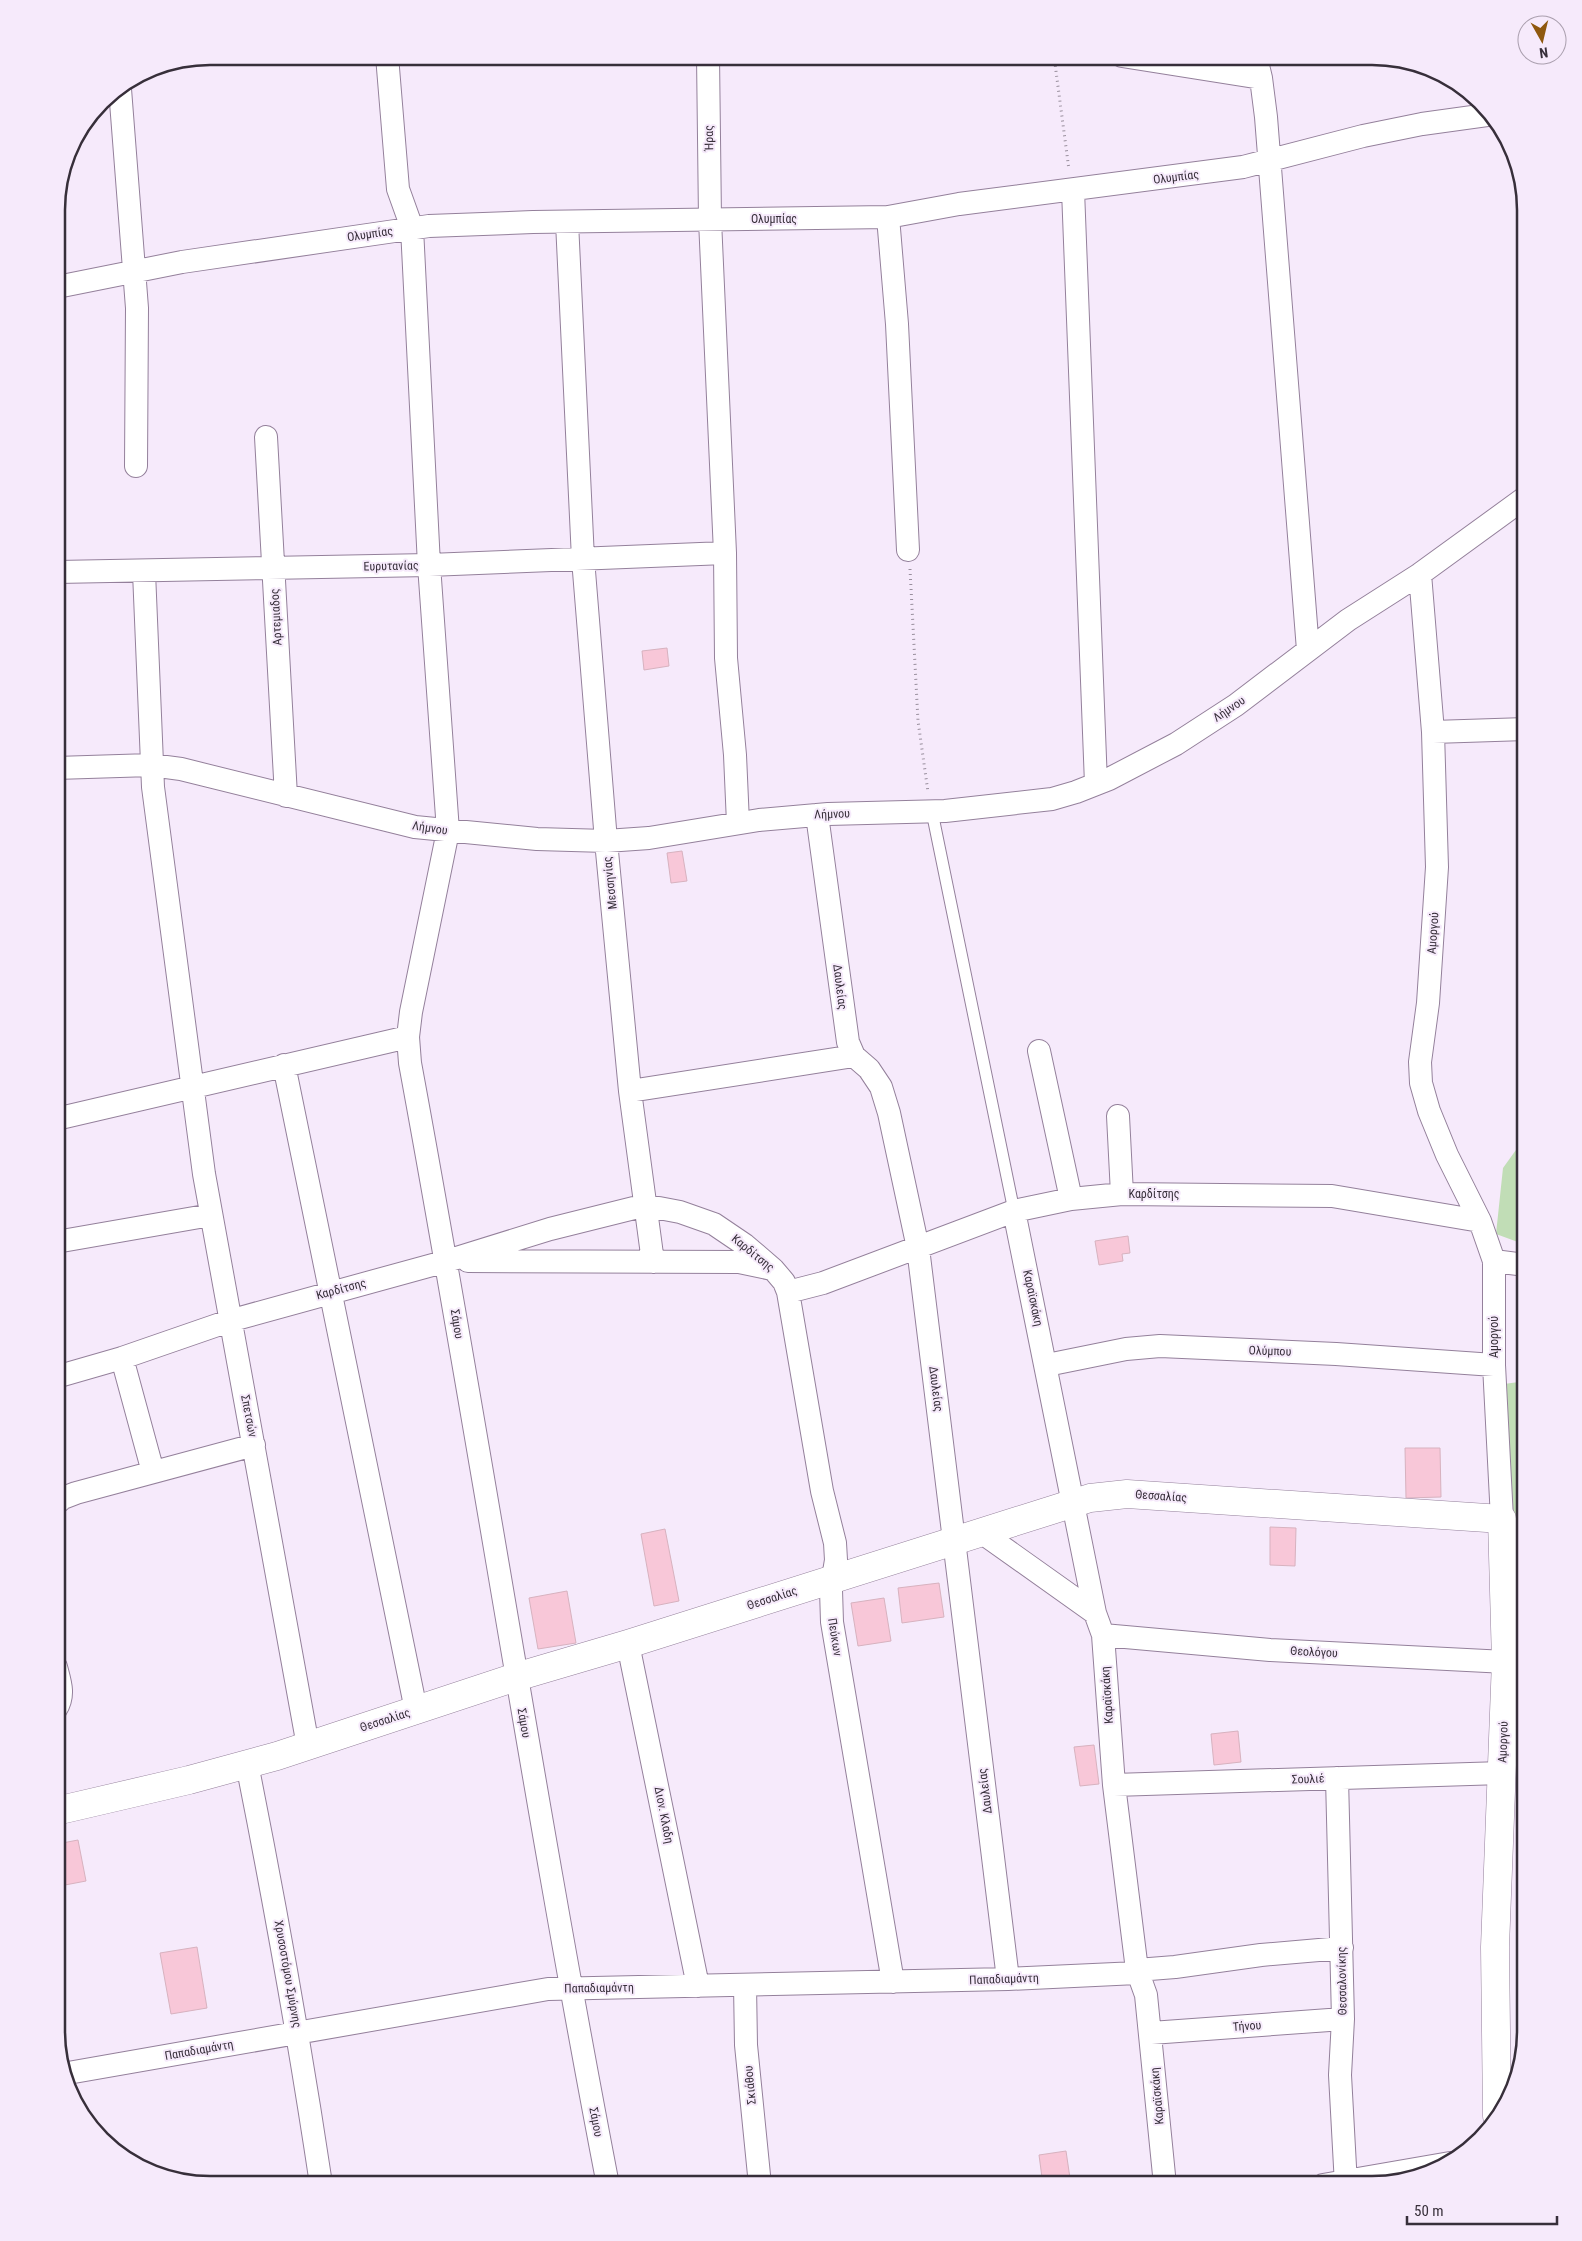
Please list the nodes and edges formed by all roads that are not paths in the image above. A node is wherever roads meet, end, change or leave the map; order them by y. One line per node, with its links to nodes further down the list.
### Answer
1 (388, 65): 13 (street, Σάμου)
2 (708, 65): 11 (street, Ήρας)
3 (1179, 65): 5 (street)
4 (1258, 65): 5 (street)
5 (1261, 78): 8 (street)
6 (121, 96): 14 (street)
7 (1482, 116): 8 (street, Ολυμπίας)
8 (1270, 161): 9 (street, Ολυμπίας); 27 (street)
9 (1073, 190): 10 (street, Ολυμπίας); 32 (street)
10 (888, 217): 11 (street, Ολυμπίας); 19 (street)
11 (710, 220): 12 (street, Ολυμπίας); 20 (street, Ήρας)
12 (566, 222): 13 (street, Ολυμπίας); 21 (street, Μεσσηνίας)
13 (412, 228): 14 (street, Ολυμπίας); 22 (street, Σάμου)
14 (134, 271): 15 (street, Ολυμπίας); 17 (street)
15 (65, 285)
16 (266, 437): 23 (street, Αρτεμιαδος)
17 (136, 466)
18 (1517, 504): 26 (street, Λήμνου)
19 (908, 550)
20 (724, 553): 21 (street, Ευρυτανίας); 36 (street, Ήρας)
21 (583, 559): 22 (street, Ευρυτανίας); 38 (street, Μεσσηνίας)
22 (429, 565): 23 (street, Ευρυτανίας); 37 (street, Σάμου)
23 (273, 568): 25 (street, Ευρυτανίας); 33 (street, Αρτεμιαδος)
24 (65, 572): 25 (street, Ευρυτανίας)
25 (144, 572): 30 (street, Σπετσών)
26 (1420, 574): 27 (street, Λήμνου); 29 (street, Αμοργού)
27 (1308, 650): 32 (street, Λήμνου)
28 (1517, 729): 29 (street)
29 (1433, 732): 52 (street, Αμοργού)
30 (151, 765): 31 (street, Λήμνου); 33 (street, Λήμνου); 43 (street, Σπετσών)
31 (65, 768)
32 (1096, 784): 34 (street, Λήμνου)
33 (286, 796): 37 (street, Λήμνου)
34 (932, 812): 35 (street, Λήμνου); 50 (lane)
35 (817, 814): 36 (street, Λήμνου); 41 (street, Δαυλείας)
36 (738, 823): 38 (street, Λήμνου)
37 (448, 831): 38 (street, Λήμνου); 39 (street, Σάμου)
38 (606, 840): 44 (street, Μεσσηνίας)
39 (408, 1037): 42 (street); 55 (street, Σάμου)
40 (1039, 1051): 48 (street)
41 (854, 1056): 44 (street); 54 (street, Δαυλείας)
42 (284, 1065): 43 (street); 60 (street)
43 (192, 1086): 46 (street); 51 (street, Σπετσών)
44 (630, 1091): 49 (street, Μεσσηνίας)
45 (1118, 1116): 47 (street)
46 (65, 1117)
47 (1122, 1194): 48 (street, Καρδίτσης); 52 (street, Καρδίτσης)
48 (1071, 1199): 50 (street, Καρδίτσης)
49 (646, 1207): 55 (street, Καρδίτσης); 57 (street, Μεσσηνίας); 59 (street, Καρδίτσης)
50 (1014, 1211): 54 (street, Καρδίτσης); 64 (street, Καραϊσκάκη)
51 (211, 1215): 53 (street); 62 (street, Σπετσών)
52 (1480, 1221): 56 (street, Αμοργού)
53 (65, 1240)
54 (918, 1248): 61 (street, Καρδίτσης); 73 (street, Δαυλείας)
55 (447, 1261): 57 (street); 60 (street, Καρδίτσης); 79 (street, Σάμου)
56 (1494, 1261): 58 (street); 65 (street, Αμοργού)
57 (653, 1262): 59 (street)
58 (1517, 1264)
59 (773, 1269): 61 (street, Καρδίτσης)
60 (330, 1292): 62 (street, Καρδίτσης); 80 (street)
61 (788, 1292): 74 (street, Πεύκων)
62 (230, 1321): 63 (street, Καρδίτσης); 67 (street, Σπετσών)
63 (122, 1358): 66 (street, Καρδίτσης); 68 (street)
64 (1047, 1365): 65 (street, Ολύμπου); 70 (street, Καραϊσκάκη)
65 (1494, 1365): 71 (street, Αμοργού)
66 (65, 1374)
67 (254, 1445): 68 (street); 81 (street, Σπετσών)
68 (153, 1472): 69 (street)
69 (65, 1498)
70 (1072, 1504): 71 (street, Θεσσαλίας); 72 (street, Θεσσαλίας); 75 (street, Καραϊσκάκη)
71 (1502, 1518): 78 (street, Αμοργού)
72 (981, 1532): 73 (street, Θεσσαλίας); 75 (street)
73 (955, 1541): 74 (street, Θεσσαλίας); 89 (street, Δαυλείας)
74 (832, 1579): 77 (street, Θεσσαλίας); 90 (street, Πεύκων)
75 (1095, 1613): 76 (street, Καραϊσκάκη)
76 (1103, 1635): 78 (street, Θεολόγου); 85 (street, Καραϊσκάκη)
77 (628, 1644): 79 (street, Θεσσαλίας); 92 (street, Διον. Κλαδη)
78 (1516, 1662): 83 (street, Αμοργού)
79 (516, 1677): 80 (street, Θεσσαλίας); 93 (street, Σάμου)
80 (416, 1710): 81 (street, Θεσσαλίας)
81 (308, 1746): 82 (street, Θεσσαλίας)
82 (247, 1764): 86 (street, Θεσσαλίας); 96 (street, Χρυσοστόμου Σμύρνης)
83 (1502, 1773): 84 (street, Σουλιέ); 98 (street, Αμοργού)
84 (1337, 1778): 85 (street, Σουλιέ); 87 (street, Θεσσαλονίκης)
85 (1114, 1785): 88 (street, Καραϊσκάκη)
86 (65, 1809)
87 (1342, 1948): 88 (street, Παπαδιαμάντη); 94 (street, Θεσσαλονίκης)
88 (1137, 1972): 89 (street, Παπαδιαμάντη); 95 (street, Καραϊσκάκη)
89 (1008, 1979): 90 (street, Παπαδιαμάντη)
90 (893, 1982): 91 (street, Παπαδιαμάντη)
91 (744, 1985): 92 (street, Παπαδιαμάντη); 103 (street, Σκιάθου)
92 (698, 1986): 93 (street, Παπαδιαμάντη)
93 (570, 1988): 96 (street, Παπαδιαμάντη); 102 (street, Σάμου)
94 (1343, 2019): 95 (street, Τήνου); 105 (street, Θεσσαλονίκης)
95 (1151, 2033): 104 (street, Καραϊσκάκη)
96 (298, 2034): 97 (street, Παπαδιαμάντη); 101 (street, Χρυσοστόμου Σμύρνης)
97 (71, 2072)
98 (1497, 2105)
99 (1410, 2171): 100 (street)
100 (1386, 2175)
101 (320, 2176)
102 (606, 2176)
103 (759, 2176)
104 (1164, 2176)
105 (1346, 2176)

